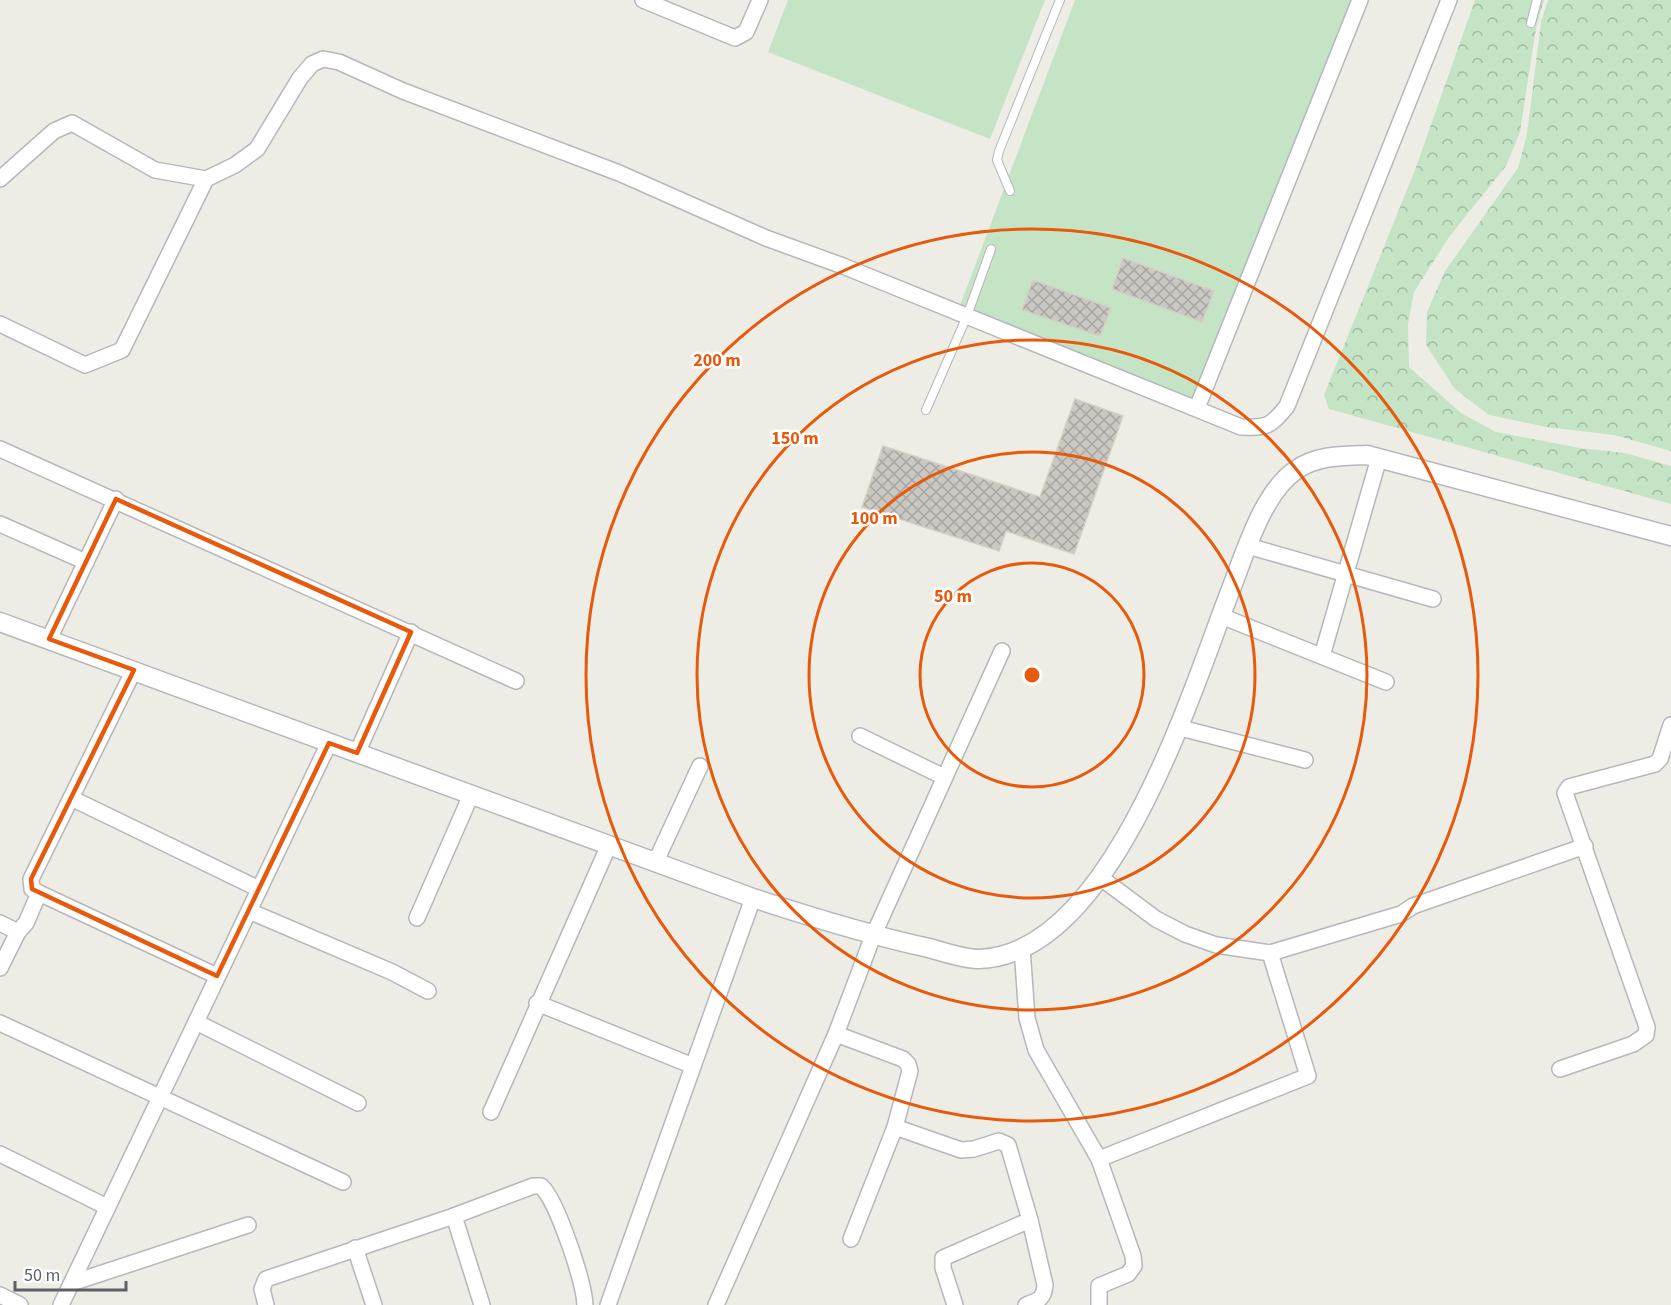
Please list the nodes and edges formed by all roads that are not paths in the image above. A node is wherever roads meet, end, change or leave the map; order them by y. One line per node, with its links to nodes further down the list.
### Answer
1 (643, 0): 2 (street)
2 (760, 0)
3 (1060, 0): 10 (lane)
4 (1360, 0): 14 (street)
5 (1449, 0): 14 (street)
6 (1537, 0): 7 (lane)
7 (1531, 23)
8 (0, 179): 9 (street)
9 (206, 179): 12 (street); 13 (street)
10 (1010, 191)
11 (990, 249): 12 (lane)
12 (967, 316): 14 (street); 15 (lane)
13 (0, 324)
14 (1197, 408)
15 (926, 410)
16 (0, 449): 18 (street)
17 (1379, 458): 20 (street); 21 (street); 23 (street)
18 (116, 499): 22 (street); 27 (street)
19 (0, 524): 22 (street)
20 (1671, 536)
21 (1248, 546): 23 (street); 25 (street)
22 (86, 562): 28 (street)
23 (1345, 575): 24 (street); 30 (street)
24 (1433, 599)
25 (1221, 616): 30 (street); 35 (street)
26 (0, 622): 28 (street)
27 (411, 632): 32 (street); 38 (street)
28 (49, 639): 31 (street)
29 (1002, 651): 41 (street)
30 (1322, 656): 33 (street)
31 (134, 670): 37 (street); 43 (street)
32 (516, 681)
33 (1386, 682)
34 (1671, 725): 45 (street)
35 (1177, 727): 39 (street); 47 (street)
36 (860, 736): 41 (street)
37 (329, 742): 38 (street); 48 (street)
38 (357, 753): 42 (street)
39 (1305, 760)
40 (700, 766): 46 (street)
41 (944, 777): 55 (street)
42 (471, 795): 44 (street); 52 (street)
43 (71, 798): 48 (street); 49 (street)
44 (609, 845): 46 (street); 61 (street)
45 (1585, 846): 57 (street); 66 (street)
46 (656, 861): 50 (street)
47 (1101, 878): 56 (street); 57 (street)
48 (259, 889): 51 (street)
49 (39, 893): 54 (street); 59 (street)
50 (753, 898): 55 (street); 65 (street)
51 (249, 911): 59 (street); 60 (street)
52 (417, 918)
53 (0, 922): 54 (street)
54 (18, 932): 58 (street)
55 (873, 936): 56 (street); 64 (street)
56 (1022, 948): 72 (street)
57 (1270, 953): 72 (street)
58 (0, 968)
59 (217, 976): 62 (street)
60 (428, 991)
61 (537, 1003): 65 (street); 69 (street)
62 (196, 1022): 67 (street); 68 (street)
63 (0, 1023): 67 (street)
64 (836, 1034): 70 (street); 89 (street)
65 (693, 1066): 88 (street)
66 (1560, 1069)
67 (159, 1098): 73 (street); 74 (street)
68 (358, 1103)
69 (491, 1112)
70 (895, 1127): 76 (street); 78 (street)
71 (0, 1154): 74 (street)
72 (1100, 1159): 92 (street)
73 (343, 1182)
74 (107, 1208): 80 (street)
75 (454, 1216): 79 (street); 86 (street); 87 (street)
76 (1030, 1220): 90 (street); 91 (street)
77 (248, 1225): 80 (street)
78 (852, 1239)
79 (355, 1248): 84 (street); 85 (street)
80 (72, 1283): 83 (street)
81 (0, 1295): 82 (street)
82 (20, 1305)
83 (61, 1305)
84 (266, 1305)
85 (374, 1305)
86 (482, 1305)
87 (585, 1305)
88 (608, 1305)
89 (716, 1305)
90 (955, 1305)
91 (1026, 1305)
92 (1099, 1305)

